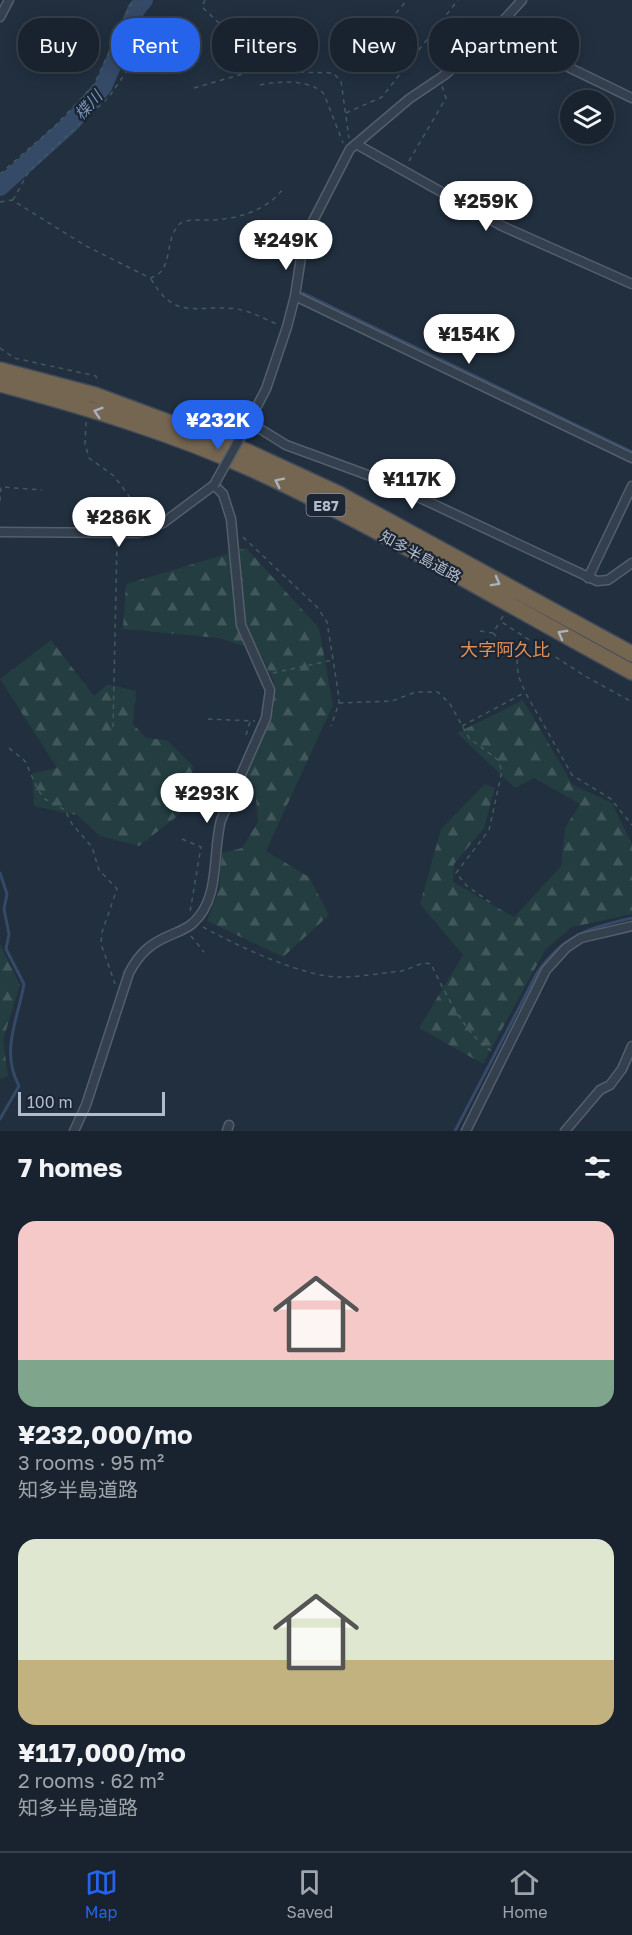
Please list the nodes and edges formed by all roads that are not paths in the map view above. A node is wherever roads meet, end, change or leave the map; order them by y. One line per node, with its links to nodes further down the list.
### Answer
1 (9, 0): 3 (street)
2 (522, 0): 4 (street)
3 (0, 17)
4 (506, 18)
5 (447, 72): 8 (street)
6 (578, 72): 7 (street)
7 (632, 98)
8 (352, 147): 9 (street); 10 (street)
9 (632, 284)
10 (295, 296): 13 (street); 14 (street)
11 (0, 370): 21 (highway, 知多半島道路 / E87, one-way to 21)
12 (0, 384): 20 (highway, 知多半島道路 / E87, one-way to 12)
13 (247, 425): 15 (street, bridge); 19 (street)
14 (632, 458)
15 (214, 485): 17 (street); 26 (street)
16 (632, 486): 19 (street)
17 (0, 532)
18 (632, 563): 19 (street)
19 (588, 578)
20 (587, 648): 22 (highway, 知多半島道路 / E87); 23 (highway)
21 (632, 654)
22 (632, 672)
23 (632, 679)
24 (632, 926): 27 (street)
25 (632, 1047): 28 (street)
26 (74, 1131)
27 (466, 1131)
28 (565, 1131)

